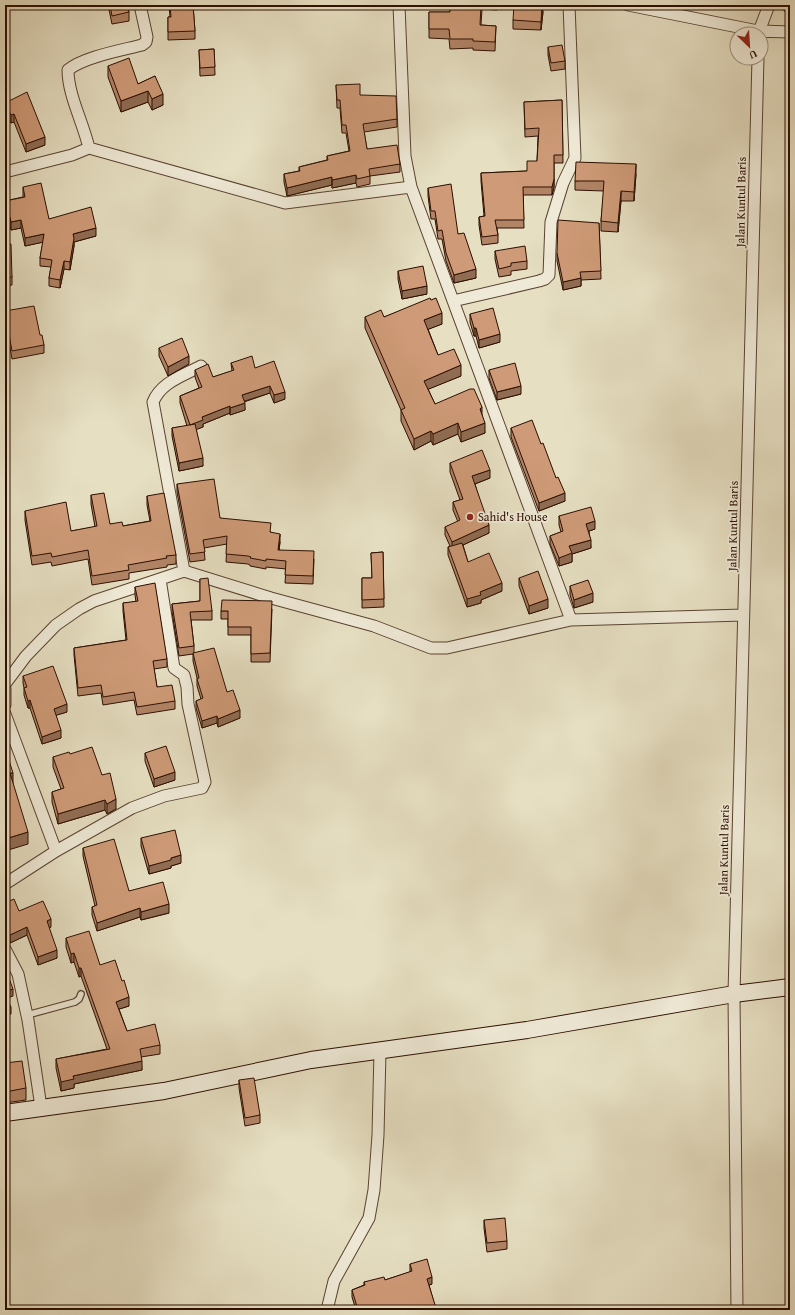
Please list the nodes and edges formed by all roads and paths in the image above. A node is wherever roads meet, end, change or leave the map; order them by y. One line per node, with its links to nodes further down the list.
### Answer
1 (140, 5): 11 (street)
2 (399, 5): 13 (street)
3 (569, 5): 14 (street)
4 (628, 5): 7 (street)
5 (769, 5): 6 (street)
6 (761, 26)
7 (729, 27)
8 (790, 32): 9 (street)
9 (769, 33)
10 (758, 66): 18 (street, Jalan Kuntul Baris)
11 (89, 148): 12 (street); 13 (street)
12 (5, 172)
13 (411, 187): 14 (street)
14 (453, 301): 19 (street)
15 (201, 366): 16 (street)
16 (184, 571): 17 (street); 19 (street)
17 (160, 579): 20 (street); 24 (street)
18 (743, 615): 19 (street); 29 (street, Jalan Kuntul Baris)
19 (572, 620)
20 (5, 684)
21 (5, 689): 22 (street)
22 (5, 704)
23 (5, 714): 24 (street)
24 (56, 851): 25 (street)
25 (5, 884)
26 (5, 949): 30 (street)
27 (790, 987): 29 (street)
28 (81, 994): 30 (lane)
29 (734, 994): 31 (street); 35 (street, Jalan Kuntul Baris)
30 (27, 1015): 32 (street)
31 (380, 1051): 32 (street); 34 (street)
32 (41, 1107): 33 (street)
33 (5, 1113)
34 (327, 1310)
35 (737, 1310)

